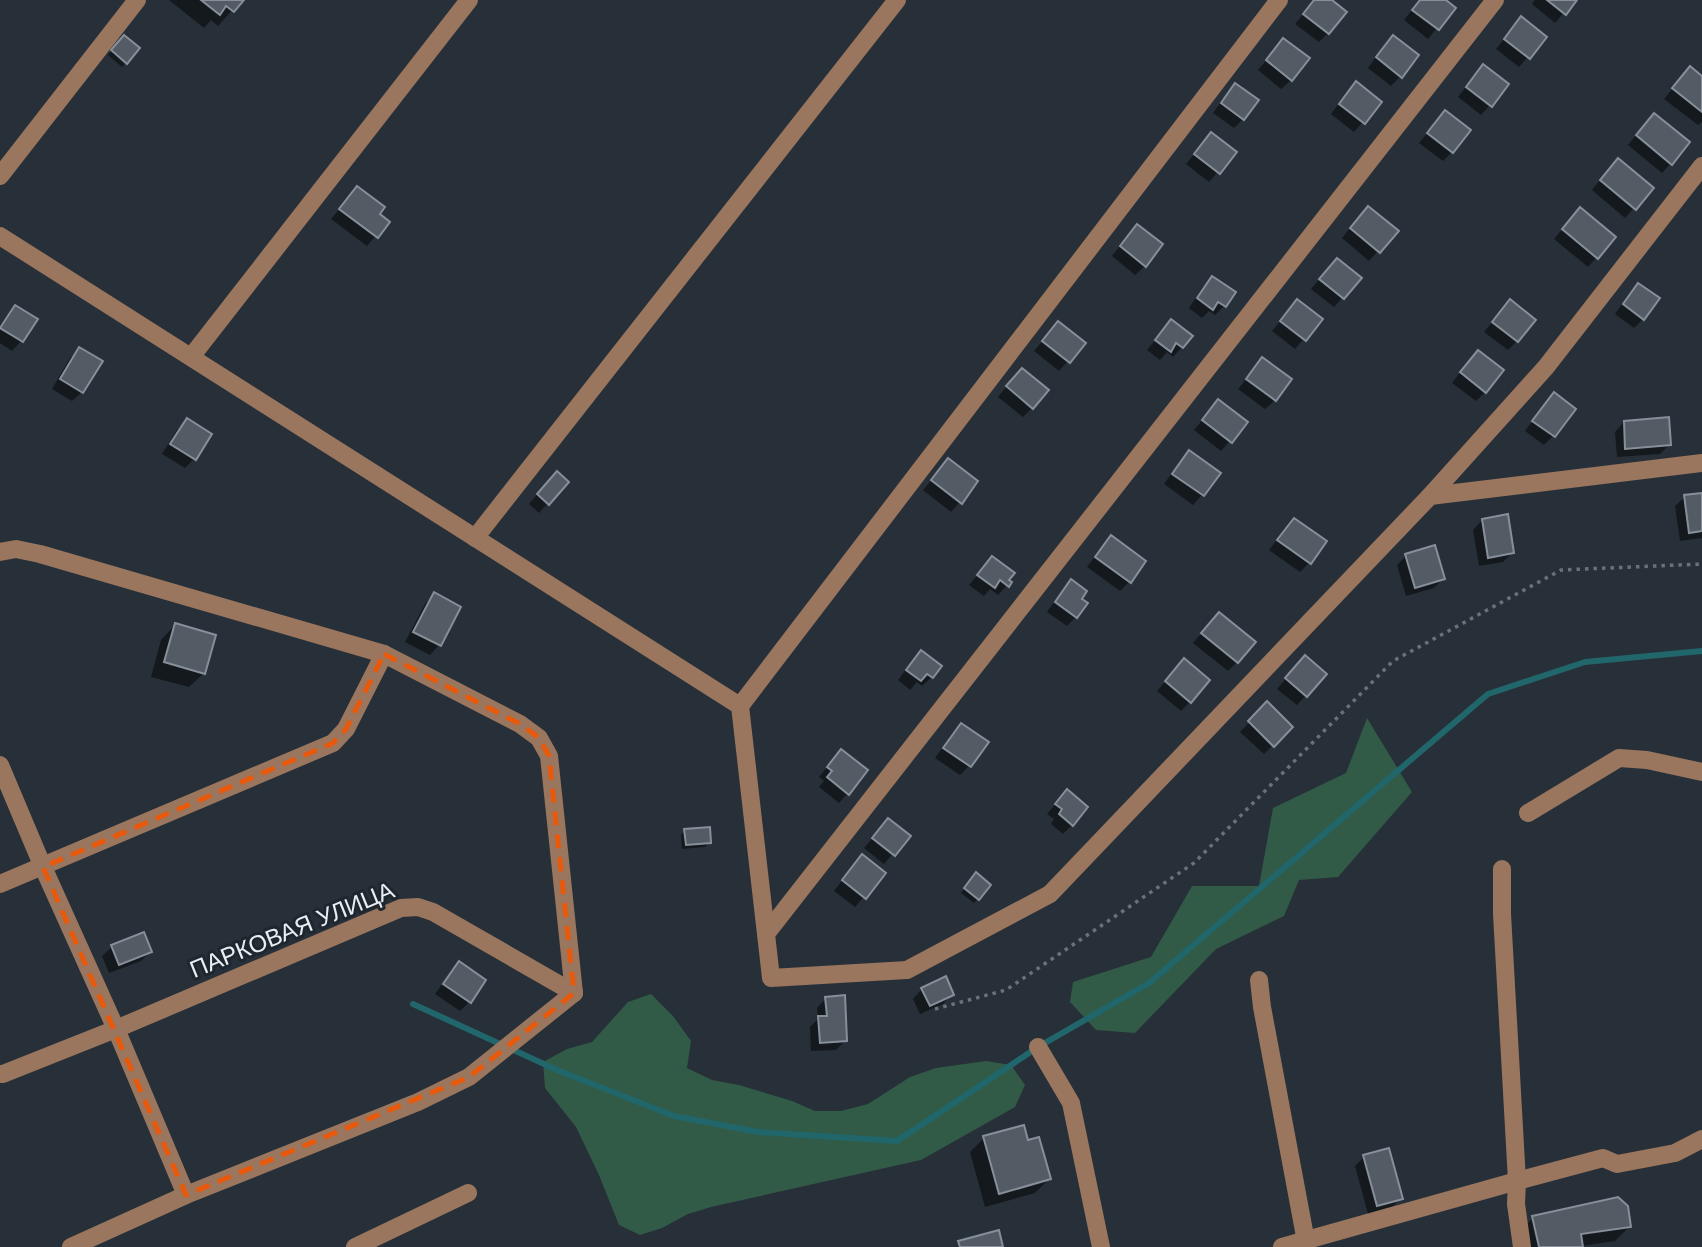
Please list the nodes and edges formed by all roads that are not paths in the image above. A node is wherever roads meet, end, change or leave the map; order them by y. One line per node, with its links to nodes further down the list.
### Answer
1 (137, 0): 7 (street)
2 (469, 0): 9 (street)
3 (897, 0): 12 (street)
4 (1279, 0): 15 (street)
5 (1495, 0): 22 (street)
6 (1702, 166): 11 (street)
7 (0, 176)
8 (0, 236): 9 (street)
9 (191, 357): 12 (street)
10 (1702, 463): 11 (street)
11 (1430, 496): 22 (street)
12 (475, 538): 15 (street)
13 (0, 552): 14 (street)
14 (384, 654): 19 (street); 24 (street)
15 (740, 706): 22 (street)
16 (0, 765): 19 (street)
17 (1702, 772): 18 (street)
18 (1528, 813)
19 (43, 867): 21 (street); 25 (street)
20 (1502, 869): 29 (street)
21 (0, 884)
22 (766, 934)
23 (1259, 980): 32 (street)
24 (574, 993): 25 (street, ПАРКОВАЯ УЛИЦА); 31 (street)
25 (116, 1029): 27 (street, ПАРКОВАЯ УЛИЦА); 31 (street)
26 (1038, 1047): 35 (street)
27 (0, 1074)
28 (1702, 1139): 29 (street)
29 (1517, 1181): 32 (street); 37 (street)
30 (468, 1193): 34 (street)
31 (186, 1195): 33 (street)
32 (1306, 1243): 36 (street)
33 (71, 1247)
34 (355, 1247)
35 (1101, 1247)
36 (1282, 1247)
37 (1522, 1247)

